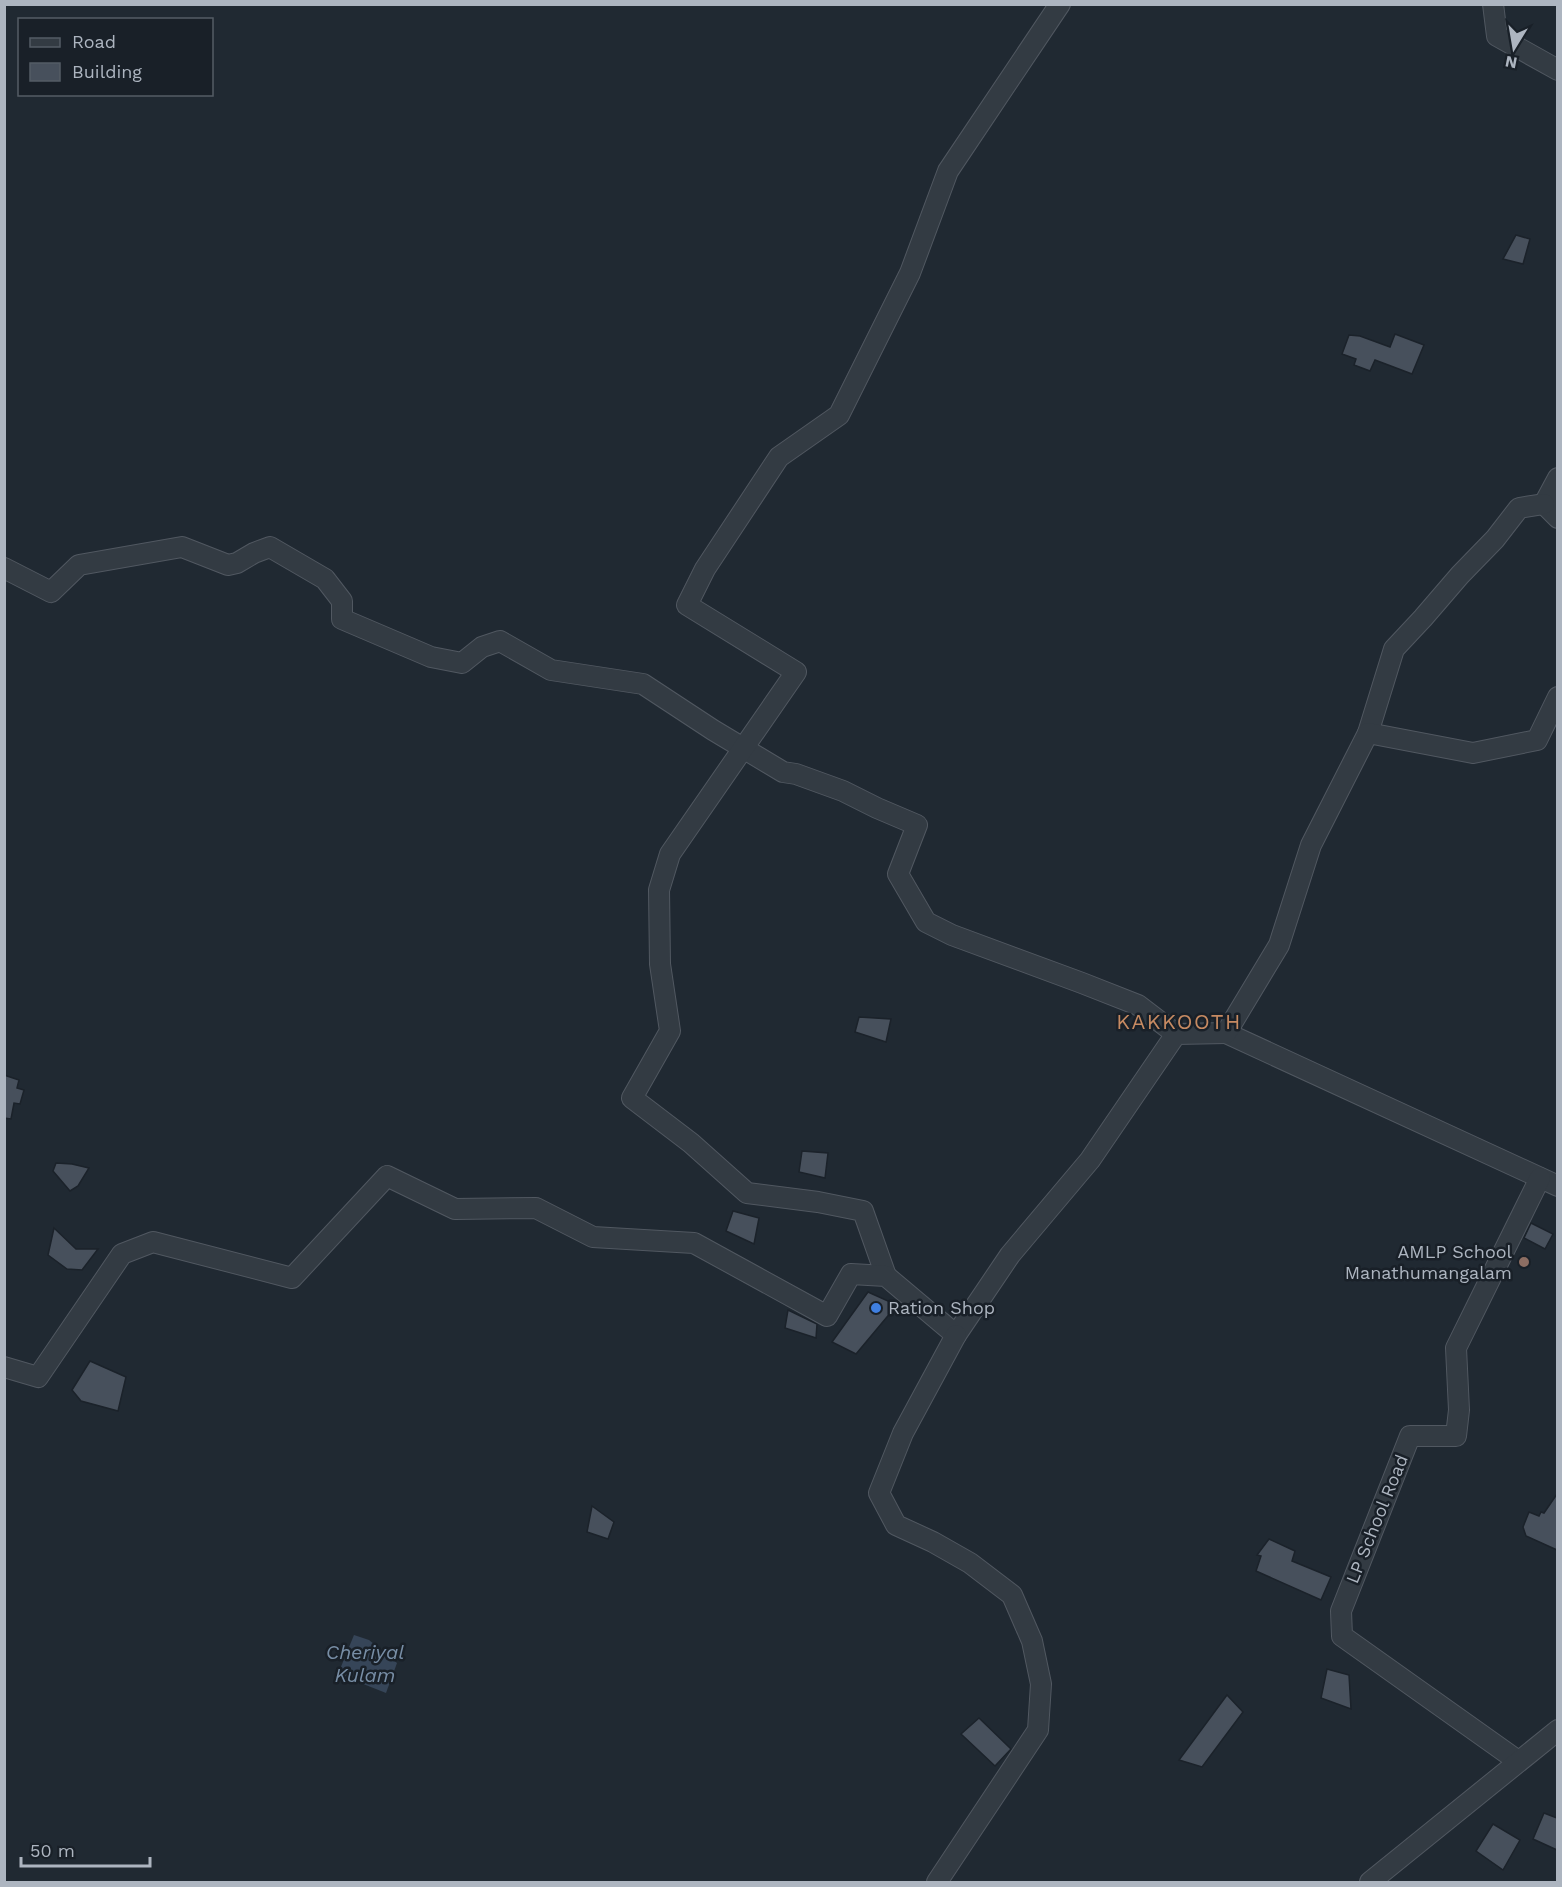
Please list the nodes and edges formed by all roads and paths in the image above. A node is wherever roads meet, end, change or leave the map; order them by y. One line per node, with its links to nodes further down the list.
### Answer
1 (1060, 4): 9 (street)
2 (1493, 4): 3 (street)
3 (1557, 70)
4 (1557, 477): 5 (street)
5 (1551, 511): 8 (street)
6 (4, 568): 9 (street)
7 (1557, 697): 8 (street)
8 (1368, 733): 11 (street)
9 (743, 748): 10 (street); 13 (street)
10 (1176, 1034): 11 (street); 14 (street)
11 (1226, 1034): 12 (street, LP School Road)
12 (1549, 1182): 17 (street, LP School Road)
13 (886, 1276): 14 (street); 15 (street)
14 (956, 1335): 18 (street)
15 (4, 1367)
16 (1557, 1730): 17 (street)
17 (1518, 1761): 19 (street)
18 (937, 1882)
19 (1370, 1882)

